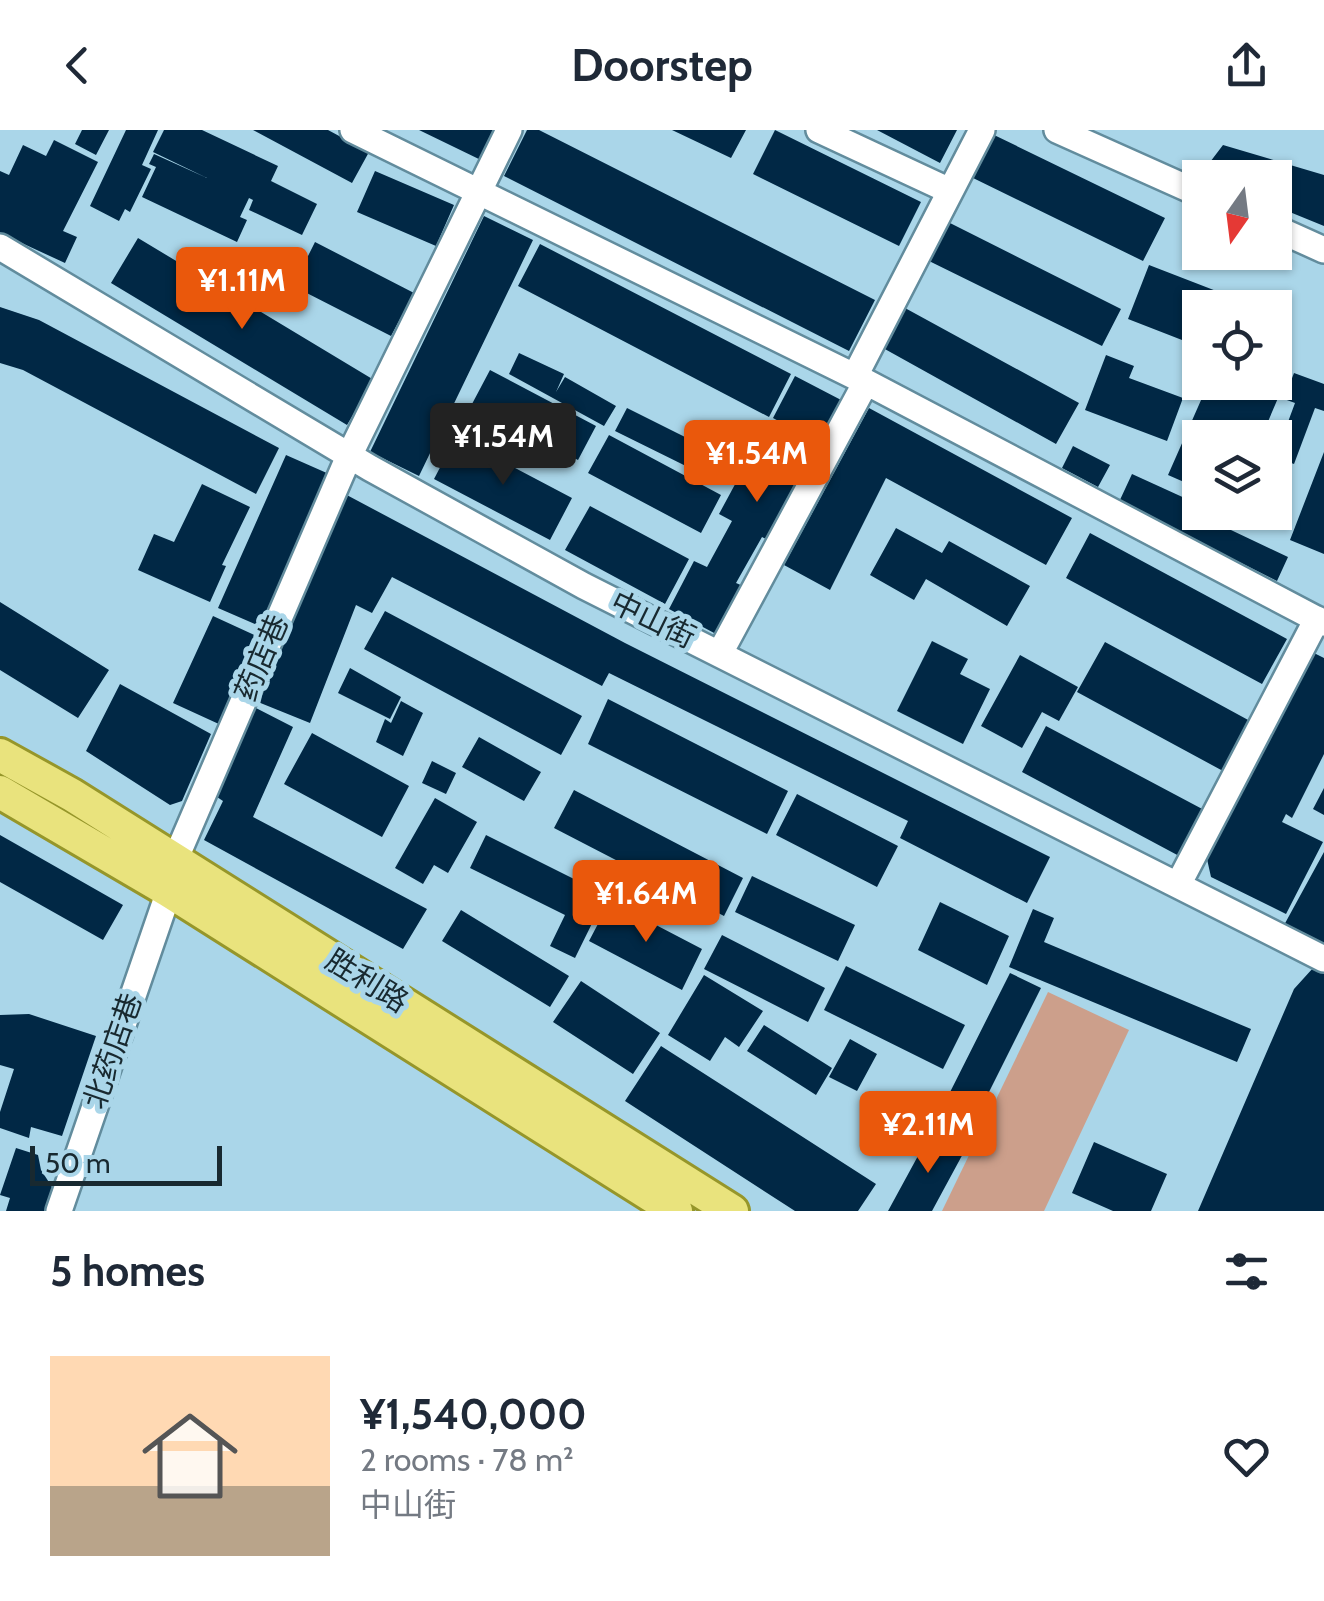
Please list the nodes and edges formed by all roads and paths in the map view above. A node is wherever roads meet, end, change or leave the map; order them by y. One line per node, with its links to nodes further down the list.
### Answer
1 (353, 130): 8 (street)
2 (509, 130): 8 (street, 药店巷)
3 (819, 130): 7 (street)
4 (982, 130): 7 (street)
5 (1058, 130): 6 (street)
6 (1182, 186)
7 (950, 190): 12 (street)
8 (479, 193): 12 (street); 13 (street, 药店巷)
9 (1292, 236): 11 (street)
10 (0, 247): 13 (street, 中山街)
11 (1324, 250)
12 (860, 379): 14 (street); 15 (street)
13 (349, 456): 15 (street, 中山街); 18 (street, 药店巷)
14 (1320, 621): 19 (street)
15 (720, 653): 19 (street, 中山街)
16 (0, 755): 18 (main road, 胜利路)
17 (0, 792): 18 (main road, 胜利路)
18 (172, 876): 21 (street, 北药店巷); 22 (main road, 胜利路); 23 (main road, 胜利路)
19 (1179, 883): 20 (street, 中山街)
20 (1324, 958)
21 (59, 1211)
22 (676, 1211)
23 (732, 1211)

